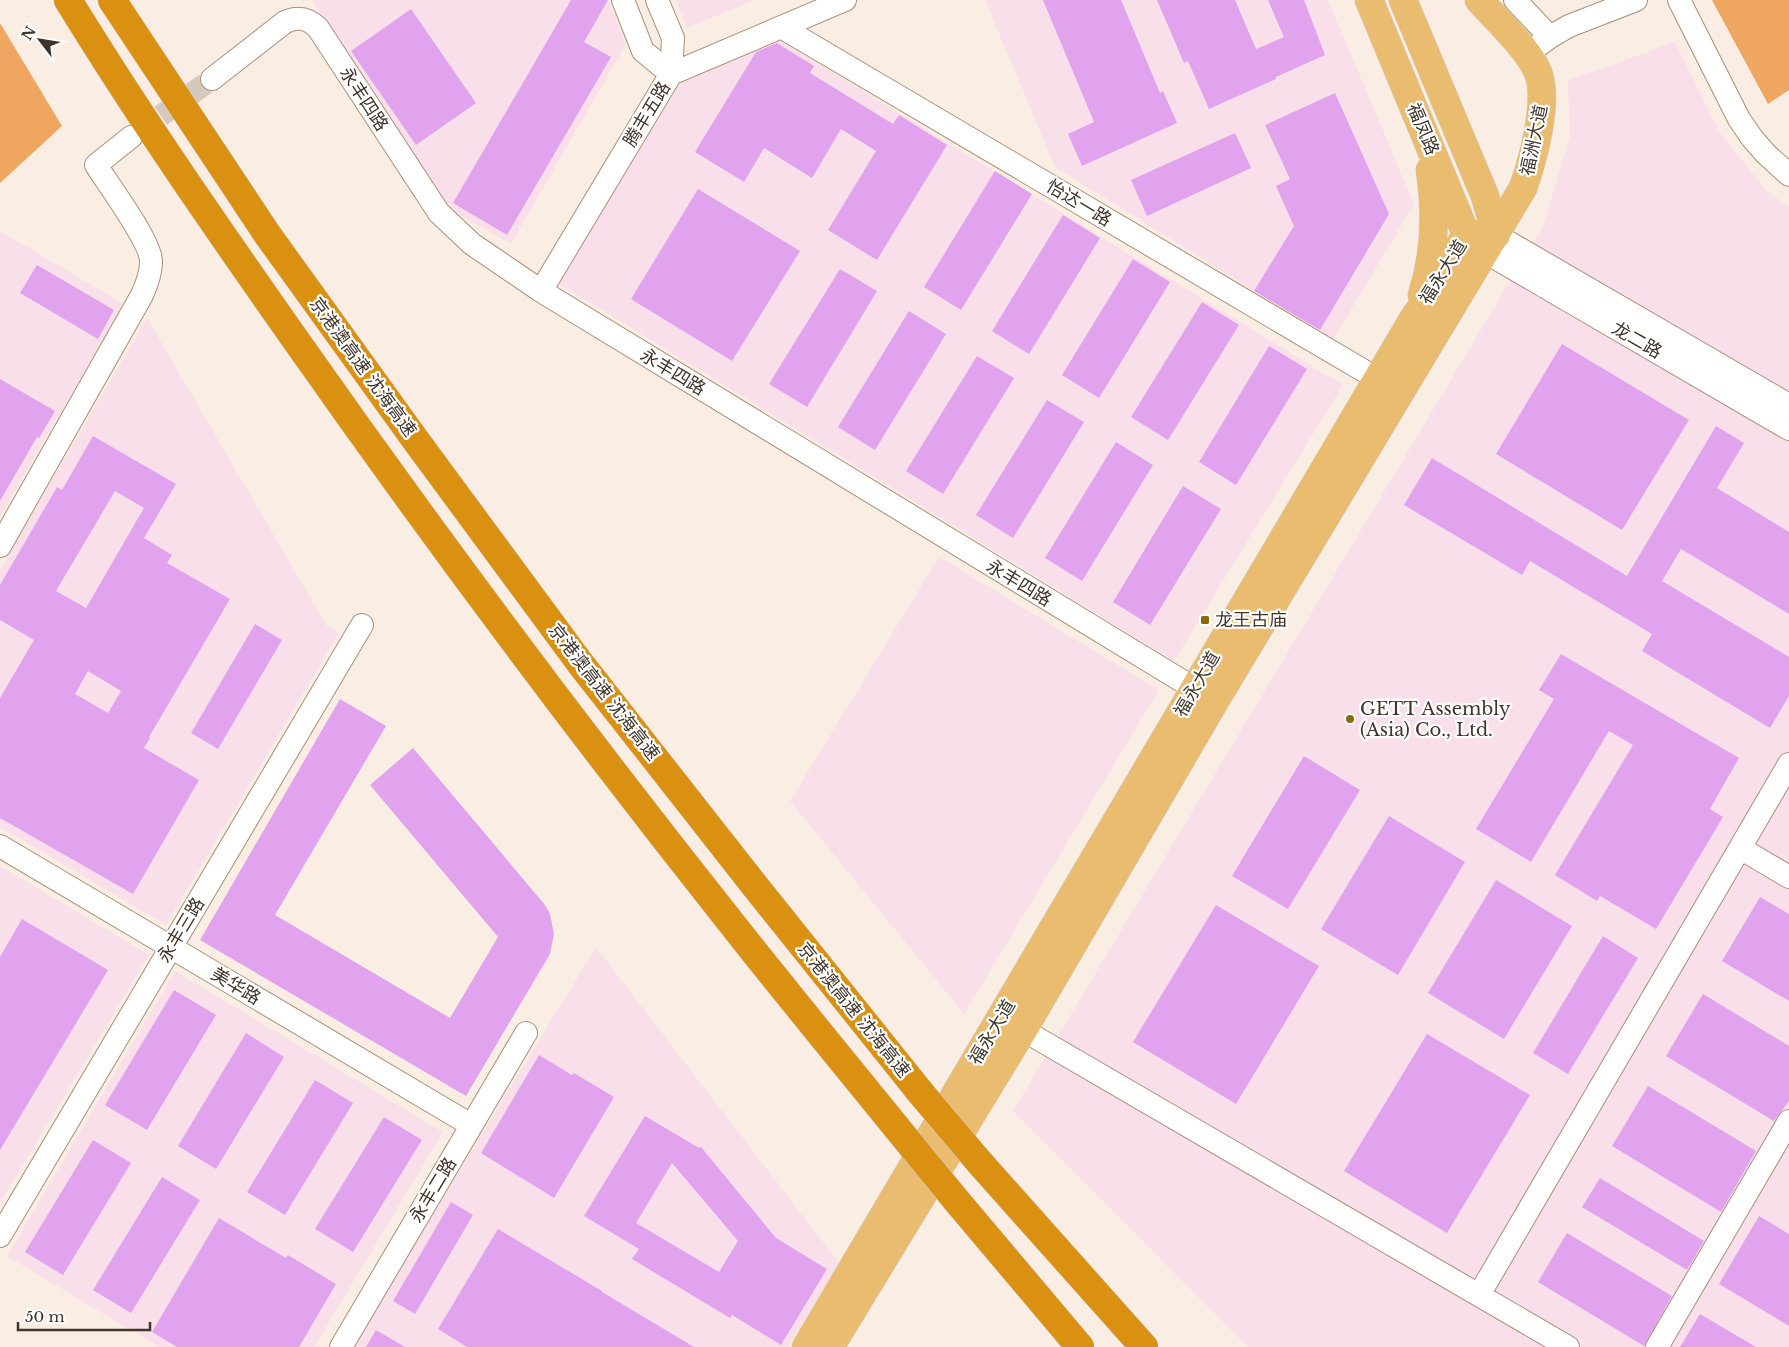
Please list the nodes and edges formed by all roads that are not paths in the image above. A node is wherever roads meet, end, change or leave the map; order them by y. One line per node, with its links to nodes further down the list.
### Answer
1 (68, 0): 43 (highway, bridge)
2 (112, 0): 44 (highway, 京港澳高速 沈海高速, bridge)
3 (622, 0): 15 (street)
4 (657, 0): 15 (street)
5 (845, 0): 12 (street, 腾丰五路)
6 (1369, 0): 17 (main road, 福凤路)
7 (1403, 0): 20 (main road, 福凤路)
8 (1479, 0): 14 (main road, 福洲大道)
9 (1515, 0): 13 (street)
10 (1636, 0): 13 (street)
11 (1679, 0): 19 (street)
12 (781, 27): 15 (street, 腾丰五路); 23 (street, 怡达一路)
13 (1550, 37): 14 (street)
14 (1527, 54): 20 (main road, 福洲大道)
15 (671, 74): 21 (street, 腾丰五路)
16 (212, 79): 21 (street, 永丰四路)
17 (1426, 136): 20 (main road, 福凤路); 22 (main road)
18 (131, 137): 26 (street)
19 (1789, 175)
20 (1482, 240): 22 (main road, 福永大道); 24 (street, 龙二路); 25 (street, 龙二路); 28 (main road, 福永大道)
21 (541, 291): 28 (street, 永丰四路)
22 (1413, 319): 23 (main road, 福永大道)
23 (1376, 378): 28 (main road, 福永大道)
24 (1789, 405)
25 (1789, 428)
26 (0, 546)
27 (362, 625): 33 (street, 永丰三路)
28 (1205, 695): 34 (main road, 福永大道); 42 (main road, 福永大道)
29 (1789, 764): 31 (street)
30 (0, 846): 33 (street, 美华路)
31 (1740, 848): 32 (street); 39 (street)
32 (1789, 877)
33 (171, 947): 37 (street, 美华路); 38 (street, 永丰三路)
34 (1023, 1030): 39 (street); 40 (main road, 福永大道)
35 (526, 1033): 37 (street, 永丰二路)
36 (1789, 1121): 46 (street)
37 (472, 1125): 41 (street, 永丰二路)
38 (0, 1236)
39 (1479, 1295): 45 (street)
40 (834, 1345)
41 (341, 1347)
42 (806, 1347)
43 (1080, 1347)
44 (1144, 1347)
45 (1568, 1347)
46 (1658, 1347)

